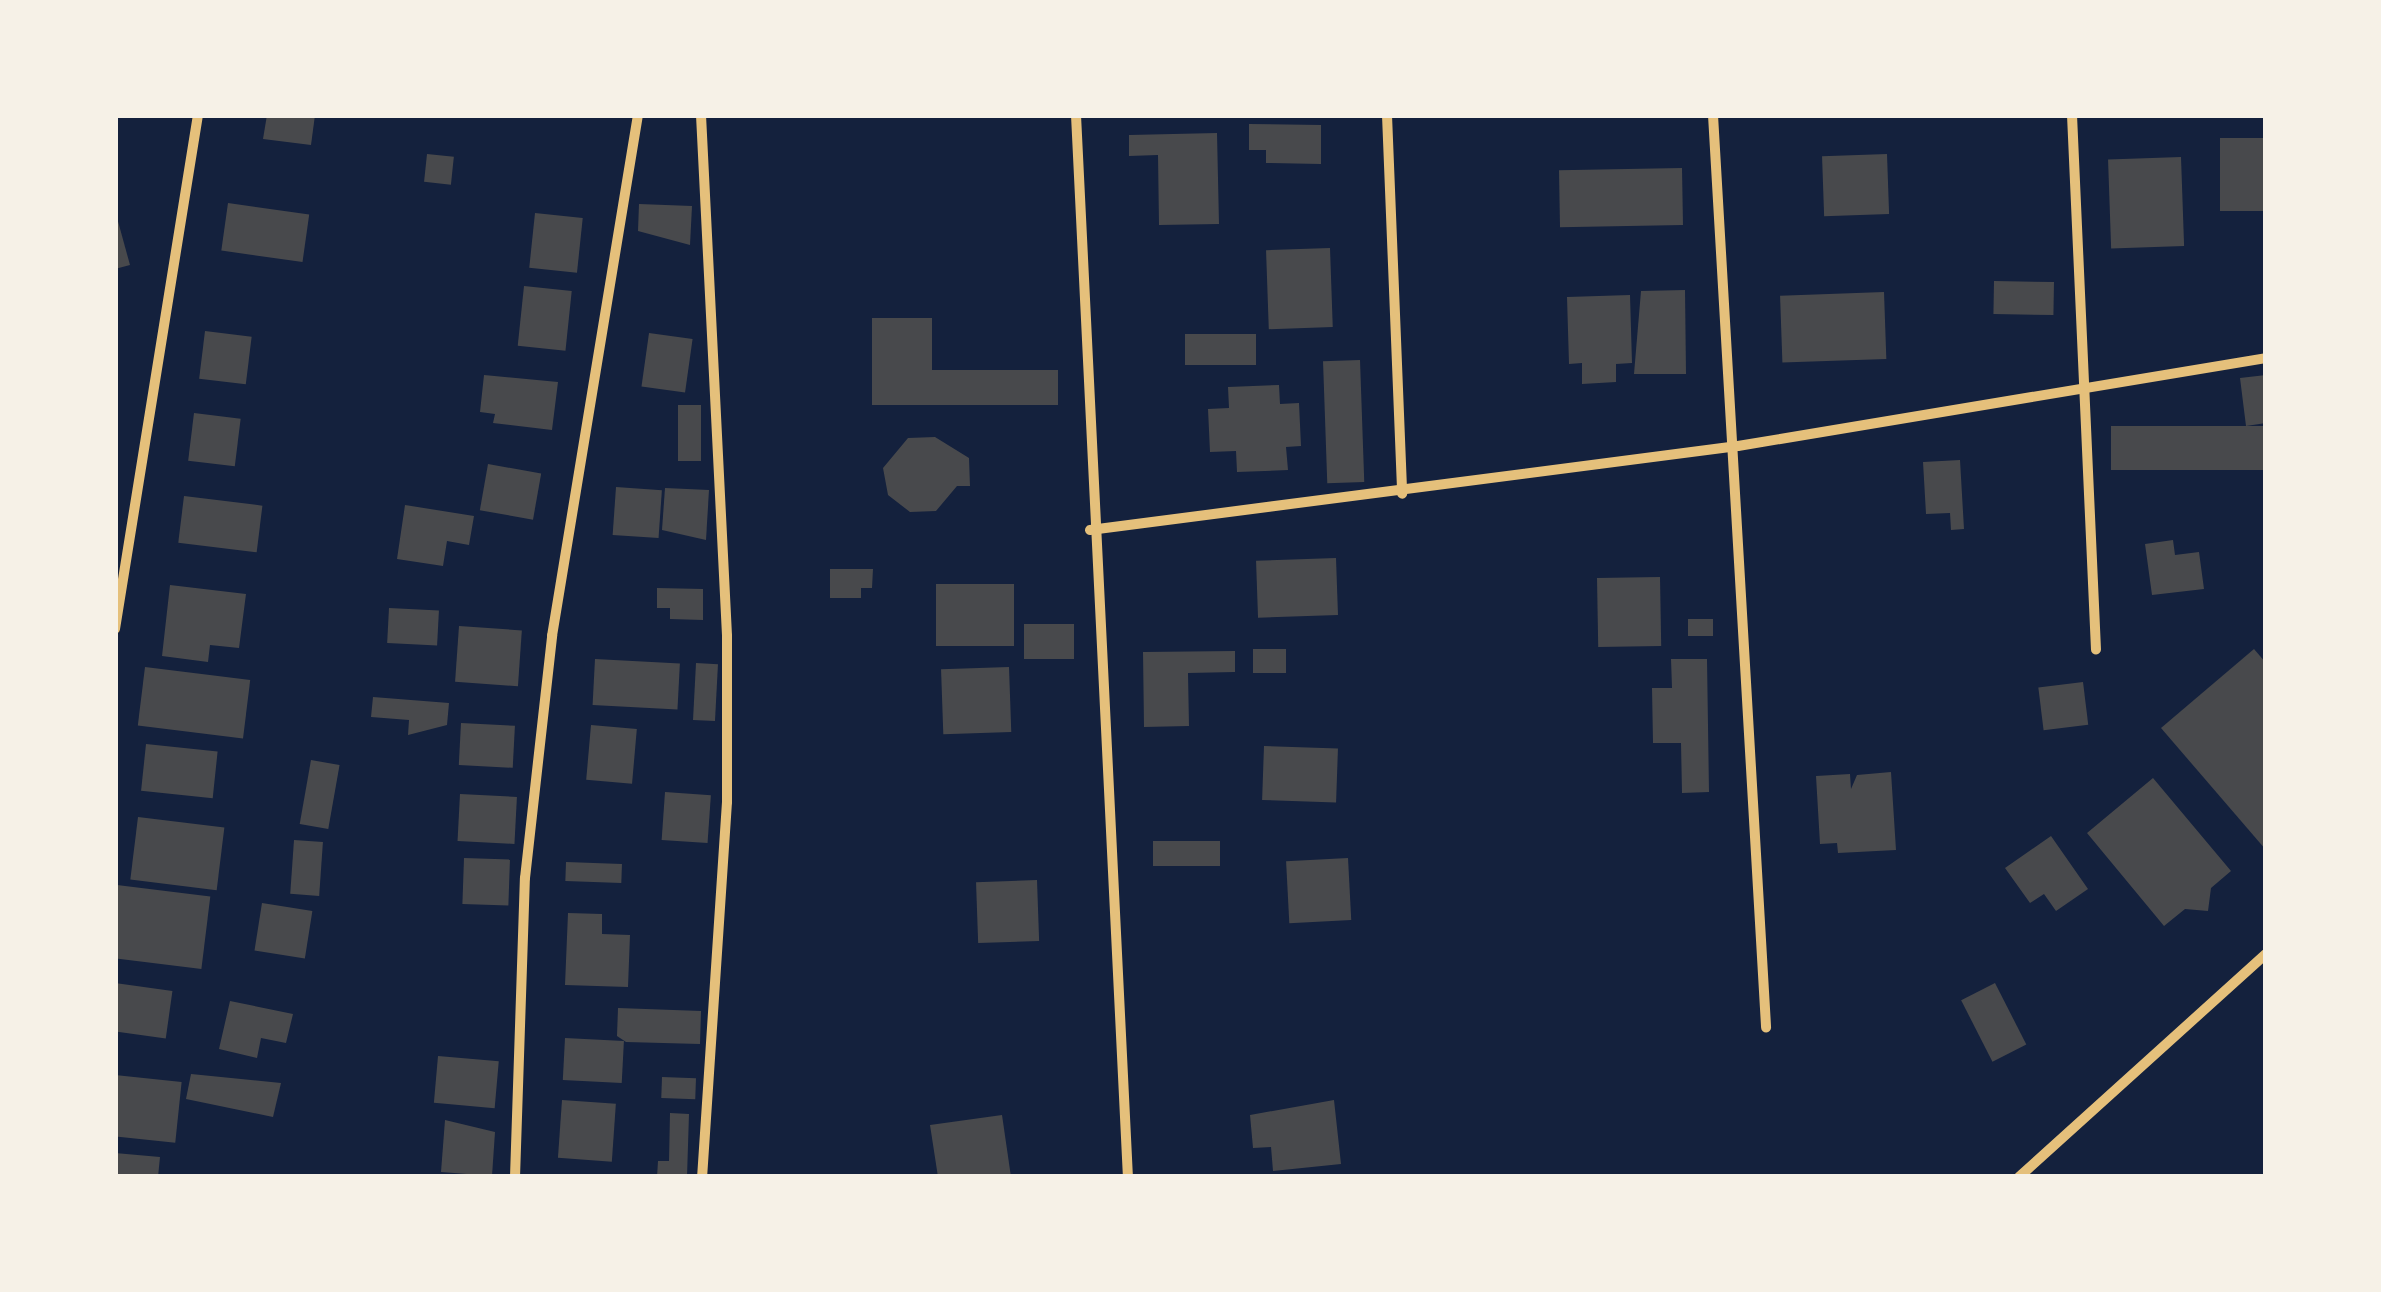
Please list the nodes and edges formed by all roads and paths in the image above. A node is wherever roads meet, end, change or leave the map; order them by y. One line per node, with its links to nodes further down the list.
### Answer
1 (198, 115): 13 (street)
2 (638, 115): 17 (street)
3 (701, 115): 18 (street)
4 (1076, 115): 12 (street)
5 (1387, 115): 11 (street)
6 (1713, 115): 10 (street)
7 (2072, 115): 9 (street)
8 (2266, 358): 9 (street)
9 (2089, 384): 10 (street); 14 (street)
10 (1738, 446): 11 (street); 16 (street)
11 (1402, 494): 12 (street)
12 (1090, 530): 19 (street)
13 (115, 629)
14 (2096, 650)
15 (2266, 954): 20 (street)
16 (1766, 1027)
17 (514, 1177)
18 (702, 1177)
19 (1128, 1177)
20 (2018, 1177)

